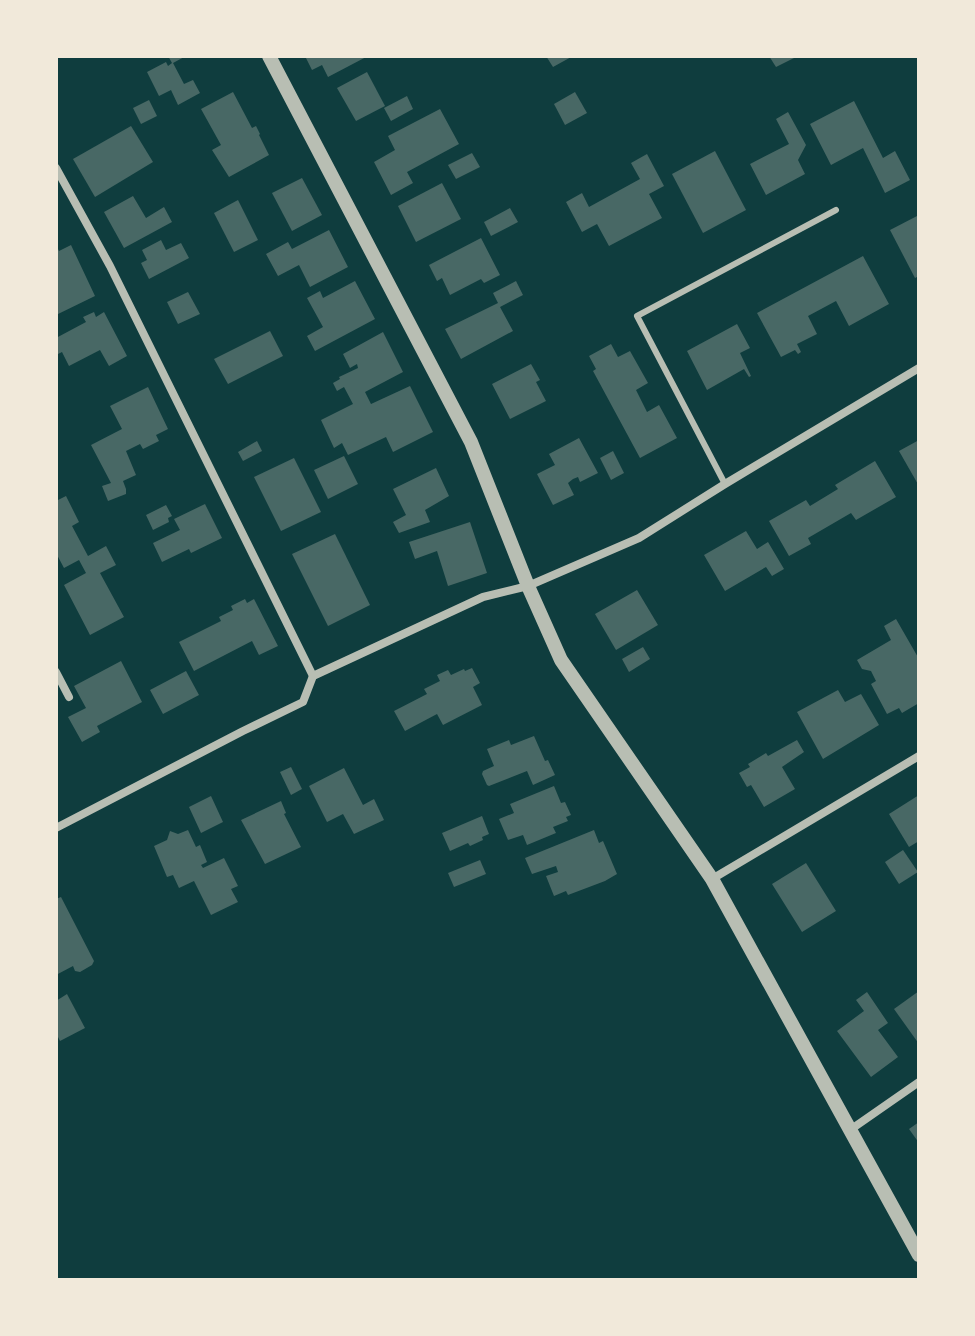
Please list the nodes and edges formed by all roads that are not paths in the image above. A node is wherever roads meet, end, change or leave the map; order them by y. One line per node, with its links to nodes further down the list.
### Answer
1 (269, 56): 6 (street)
2 (56, 168): 8 (street)
3 (836, 210): 5 (lane)
4 (919, 368): 5 (street)
5 (725, 484): 6 (street)
6 (528, 586): 8 (street); 12 (street)
7 (56, 672): 9 (street)
8 (313, 676): 11 (street)
9 (69, 697)
10 (919, 756): 12 (street)
11 (56, 828)
12 (712, 879): 14 (street)
13 (919, 1082): 14 (street)
14 (849, 1130): 15 (street)
15 (919, 1255)

